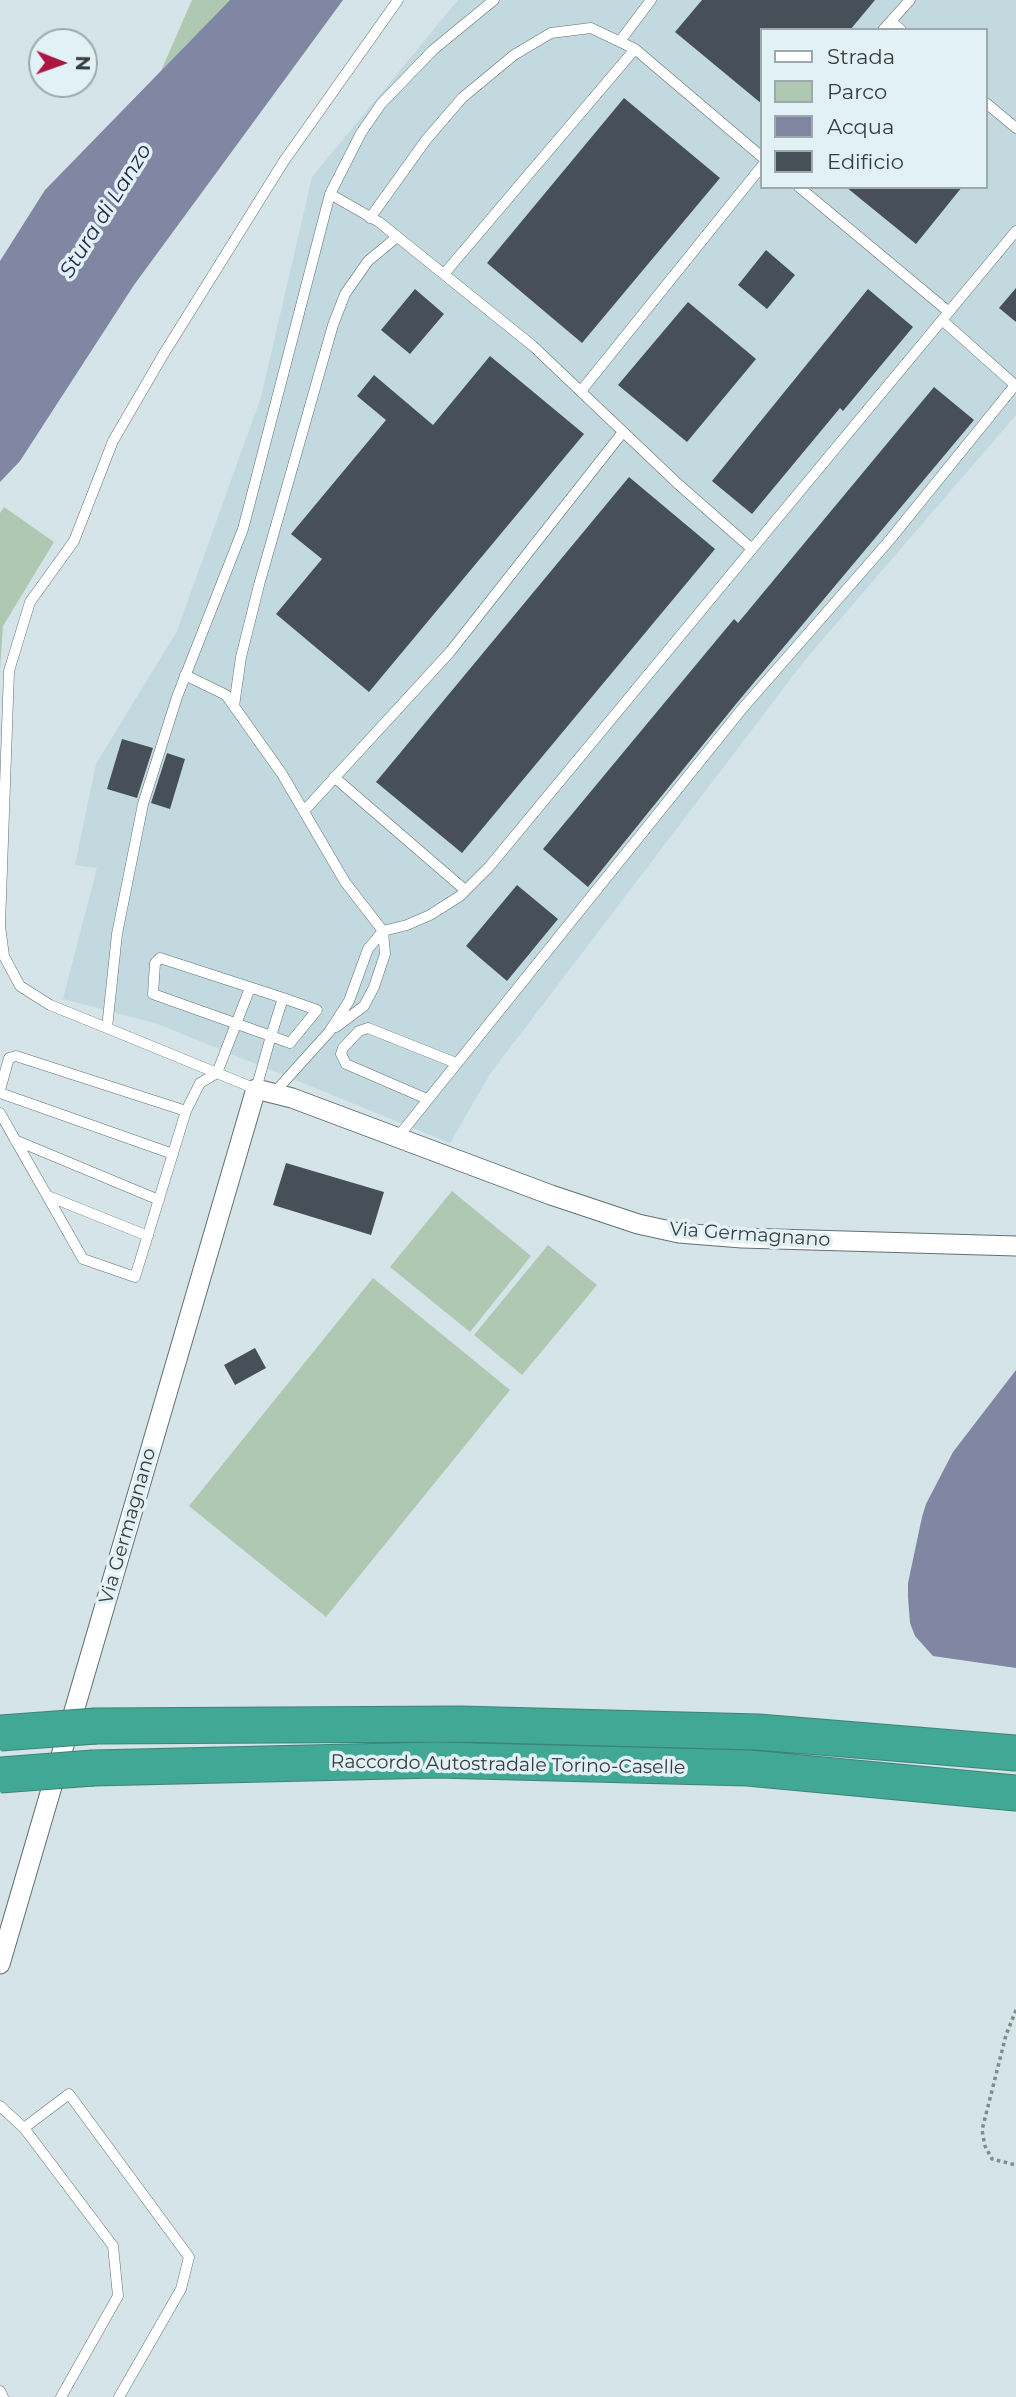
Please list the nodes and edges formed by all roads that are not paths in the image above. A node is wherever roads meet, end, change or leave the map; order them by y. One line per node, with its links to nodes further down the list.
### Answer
1 (398, 0): 28 (lane, Via Germagnano)
2 (494, 0): 13 (lane)
3 (652, 0): 6 (lane)
4 (910, 0): 5 (lane)
5 (887, 26)
6 (620, 41): 7 (lane); 14 (lane)
7 (635, 49): 10 (lane); 17 (lane)
8 (988, 105): 9 (lane)
9 (1016, 128)
10 (760, 155)
11 (760, 168): 20 (lane)
12 (801, 189): 18 (lane)
13 (330, 194): 14 (lane); 23 (lane)
14 (370, 218): 16 (lane)
15 (1016, 231): 18 (lane)
16 (397, 237): 17 (lane); 24 (lane)
17 (444, 274): 20 (lane)
18 (945, 316): 19 (lane); 22 (lane)
19 (1015, 385): 36 (lane)
20 (580, 391): 21 (lane)
21 (623, 432): 22 (lane); 25 (lane)
22 (752, 549): 27 (lane)
23 (185, 675): 24 (lane); 33 (lane)
24 (234, 706): 26 (lane)
25 (334, 777): 26 (lane); 27 (lane)
26 (304, 811): 29 (lane)
27 (466, 890): 29 (lane)
28 (0, 925): 33 (lane, Via Germagnano)
29 (383, 931): 34 (lane); 34 (lane)
30 (250, 988): 31 (lane); 32 (lane); 32 (lane)
31 (283, 998): 35 (lane); 35 (lane)
32 (237, 1024): 35 (lane); 37 (lane)
33 (107, 1028): 37 (lane, Via Germagnano)
34 (329, 1032): 39 (lane)
35 (271, 1036): 39 (lane)
36 (456, 1063): 40 (lane); 40 (lane)
37 (218, 1073): 39 (lane, Via Germagnano); 41 (lane)
38 (0, 1091): 41 (lane); 45 (lane)
39 (264, 1091): 43 (street, Via Germagnano); 54 (street, Via Germagnano)
40 (427, 1099): 43 (lane)
41 (186, 1111): 45 (lane)
42 (0, 1113): 44 (lane)
43 (397, 1138): 49 (street, Via Germagnano)
44 (15, 1140): 46 (lane); 47 (lane)
45 (173, 1154): 47 (lane)
46 (48, 1196): 48 (lane); 48 (lane)
47 (159, 1200): 48 (lane)
48 (148, 1236)
49 (1016, 1246)
50 (0, 1733): 51 (highway, Raccordo Autostradale Torino-Caselle, bridge)
51 (1016, 1753)
52 (0, 1774): 53 (highway, Raccordo Autostradale Torino-Caselle, bridge)
53 (1016, 1793)
54 (0, 1964)
55 (0, 2106): 56 (lane)
56 (24, 2128): 59 (lane); 60 (lane)
57 (0, 2391): 58 (lane)
58 (3, 2397)
59 (61, 2397)
60 (119, 2397)

